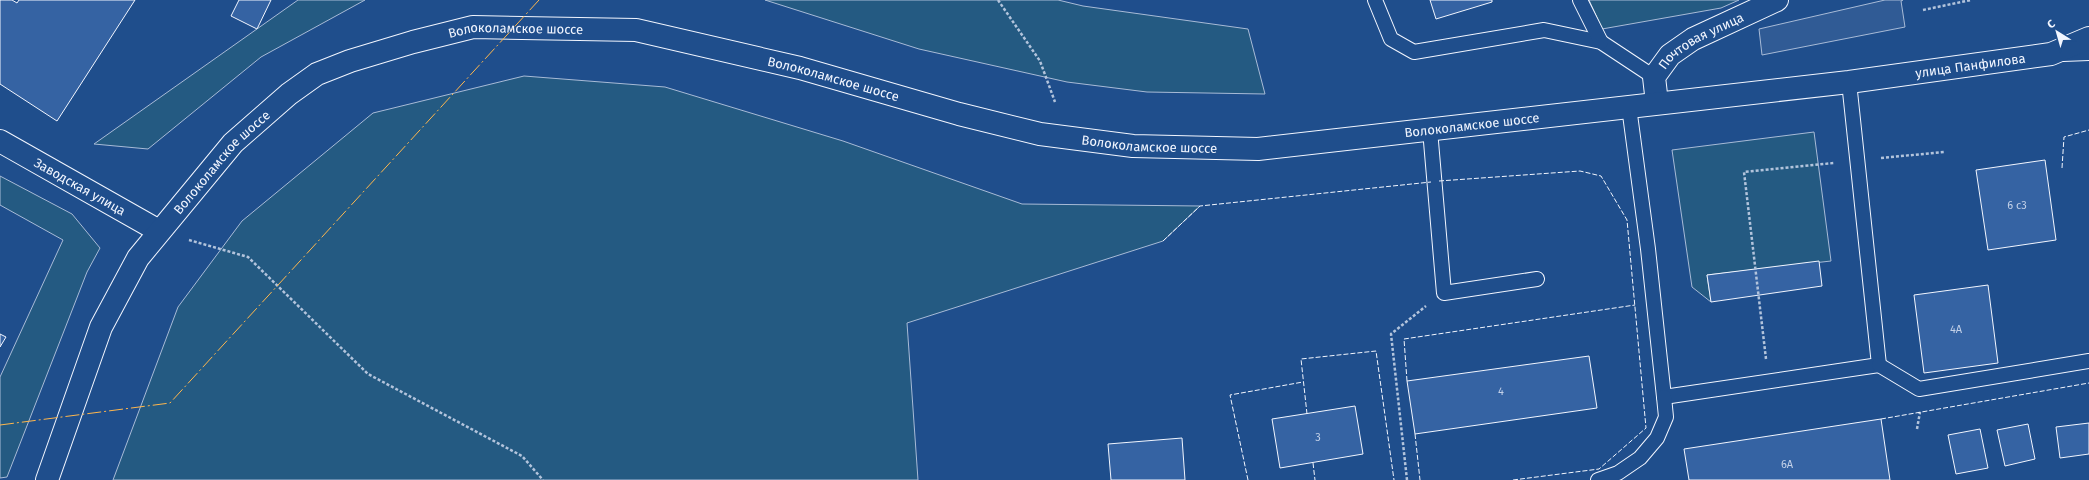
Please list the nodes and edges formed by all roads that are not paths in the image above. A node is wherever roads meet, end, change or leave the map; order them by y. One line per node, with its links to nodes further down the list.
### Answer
1 (1375, 0): 5 (lane)
2 (1580, 0): 5 (lane)
3 (1777, 0): 8 (main road, Почтовая улица)
4 (2089, 38): 7 (main road, улица Панфилова)
5 (1601, 42): 8 (lane)
6 (2089, 53): 7 (lane)
7 (2051, 54): 9 (main road, улица Панфилова)
8 (1654, 77): 10 (main road, Почтовая улица)
9 (1849, 82): 10 (main road, Волоколамское шоссе); 17 (lane)
10 (1657, 103): 11 (main road, Волоколамское шоссе)
11 (1629, 107): 12 (main road, Волоколамское шоссе); 18 (lane)
12 (1430, 130): 14 (main road, Волоколамское шоссе); 15 (lane)
13 (0, 141): 14 (main road, Заводская улица)
14 (159, 231): 19 (main road, Волоколамское шоссе)
15 (1537, 280)
16 (2089, 361): 17 (lane)
17 (1879, 365): 18 (lane)
18 (1664, 397): 20 (lane)
19 (47, 480)
20 (1598, 480)

